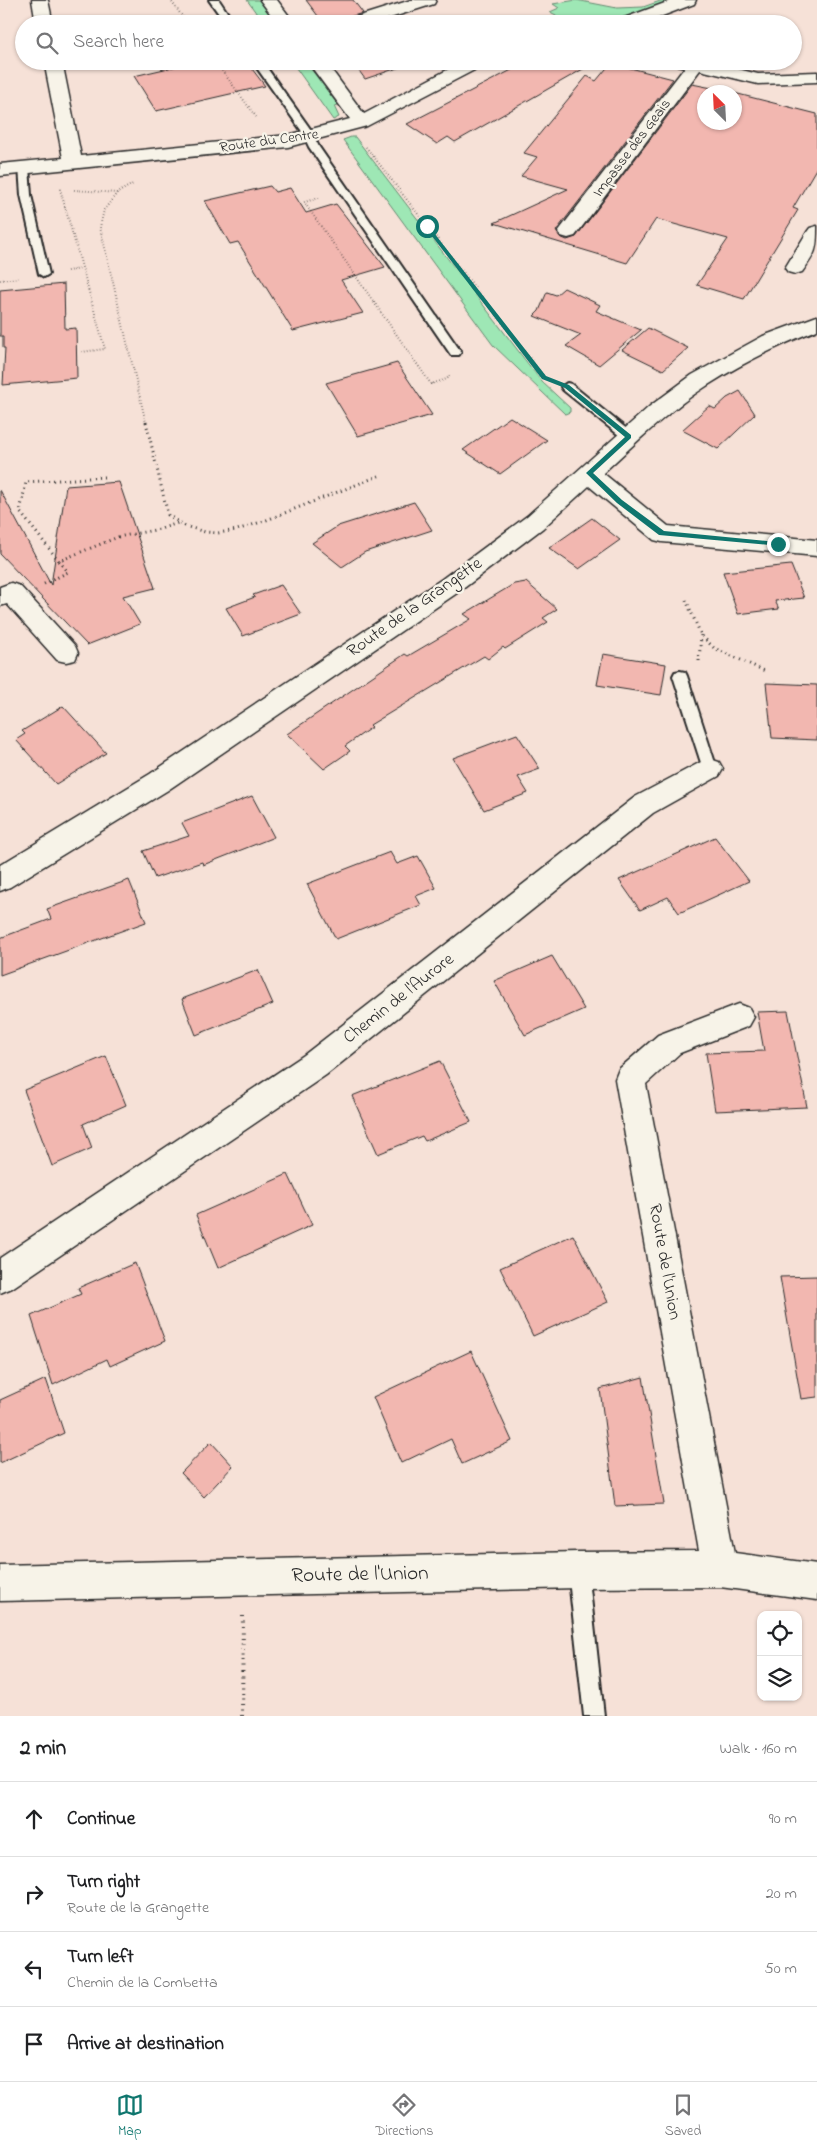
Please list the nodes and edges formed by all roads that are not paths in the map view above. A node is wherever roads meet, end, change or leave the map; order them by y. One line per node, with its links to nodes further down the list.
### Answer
1 (40, 0): 7 (street)
2 (214, 0): 8 (lane)
3 (268, 0): 9 (street)
4 (428, 0): 6 (street)
5 (688, 0): 11 (street)
6 (405, 4): 10 (street)
7 (43, 15)
8 (225, 15)
9 (280, 15)
10 (377, 15)
11 (649, 15)
12 (55, 70): 21 (street)
13 (263, 70): 20 (lane)
14 (321, 70): 19 (street)
15 (460, 70): 19 (street, Route du Centre)
16 (684, 70): 24 (street, Impasse des Geais)
17 (719, 70): 18 (street)
18 (817, 77)
19 (354, 124): 20 (street, Route du Centre)
20 (310, 137): 21 (street, Route du Centre); 29 (lane)
21 (73, 162): 22 (street, Route du Centre)
22 (24, 167): 23 (street, Route du Centre); 27 (lane)
23 (0, 170)
24 (568, 232)
25 (817, 232): 26 (street)
26 (796, 268)
27 (44, 274)
28 (817, 322): 31 (street, Route de la Grangette)
29 (455, 352)
30 (567, 387): 31 (lane)
31 (629, 437): 32 (street, Route de la Grangette)
32 (589, 473): 33 (street); 38 (street, Route de la Grangette)
33 (817, 548)
34 (9, 598): 35 (street)
35 (66, 653)
36 (680, 676): 37 (lane, Chemin de l'Aurore)
37 (710, 769): 40 (street, Chemin de l'Aurore)
38 (0, 879)
39 (739, 1017): 41 (street, Route de l'Union)
40 (0, 1277)
41 (720, 1569): 42 (street, Route de l'Union); 43 (street, Route de l'Union)
42 (578, 1570): 44 (street, Route de l'Union); 45 (lane)
43 (817, 1582)
44 (0, 1583)
45 (594, 1716)

